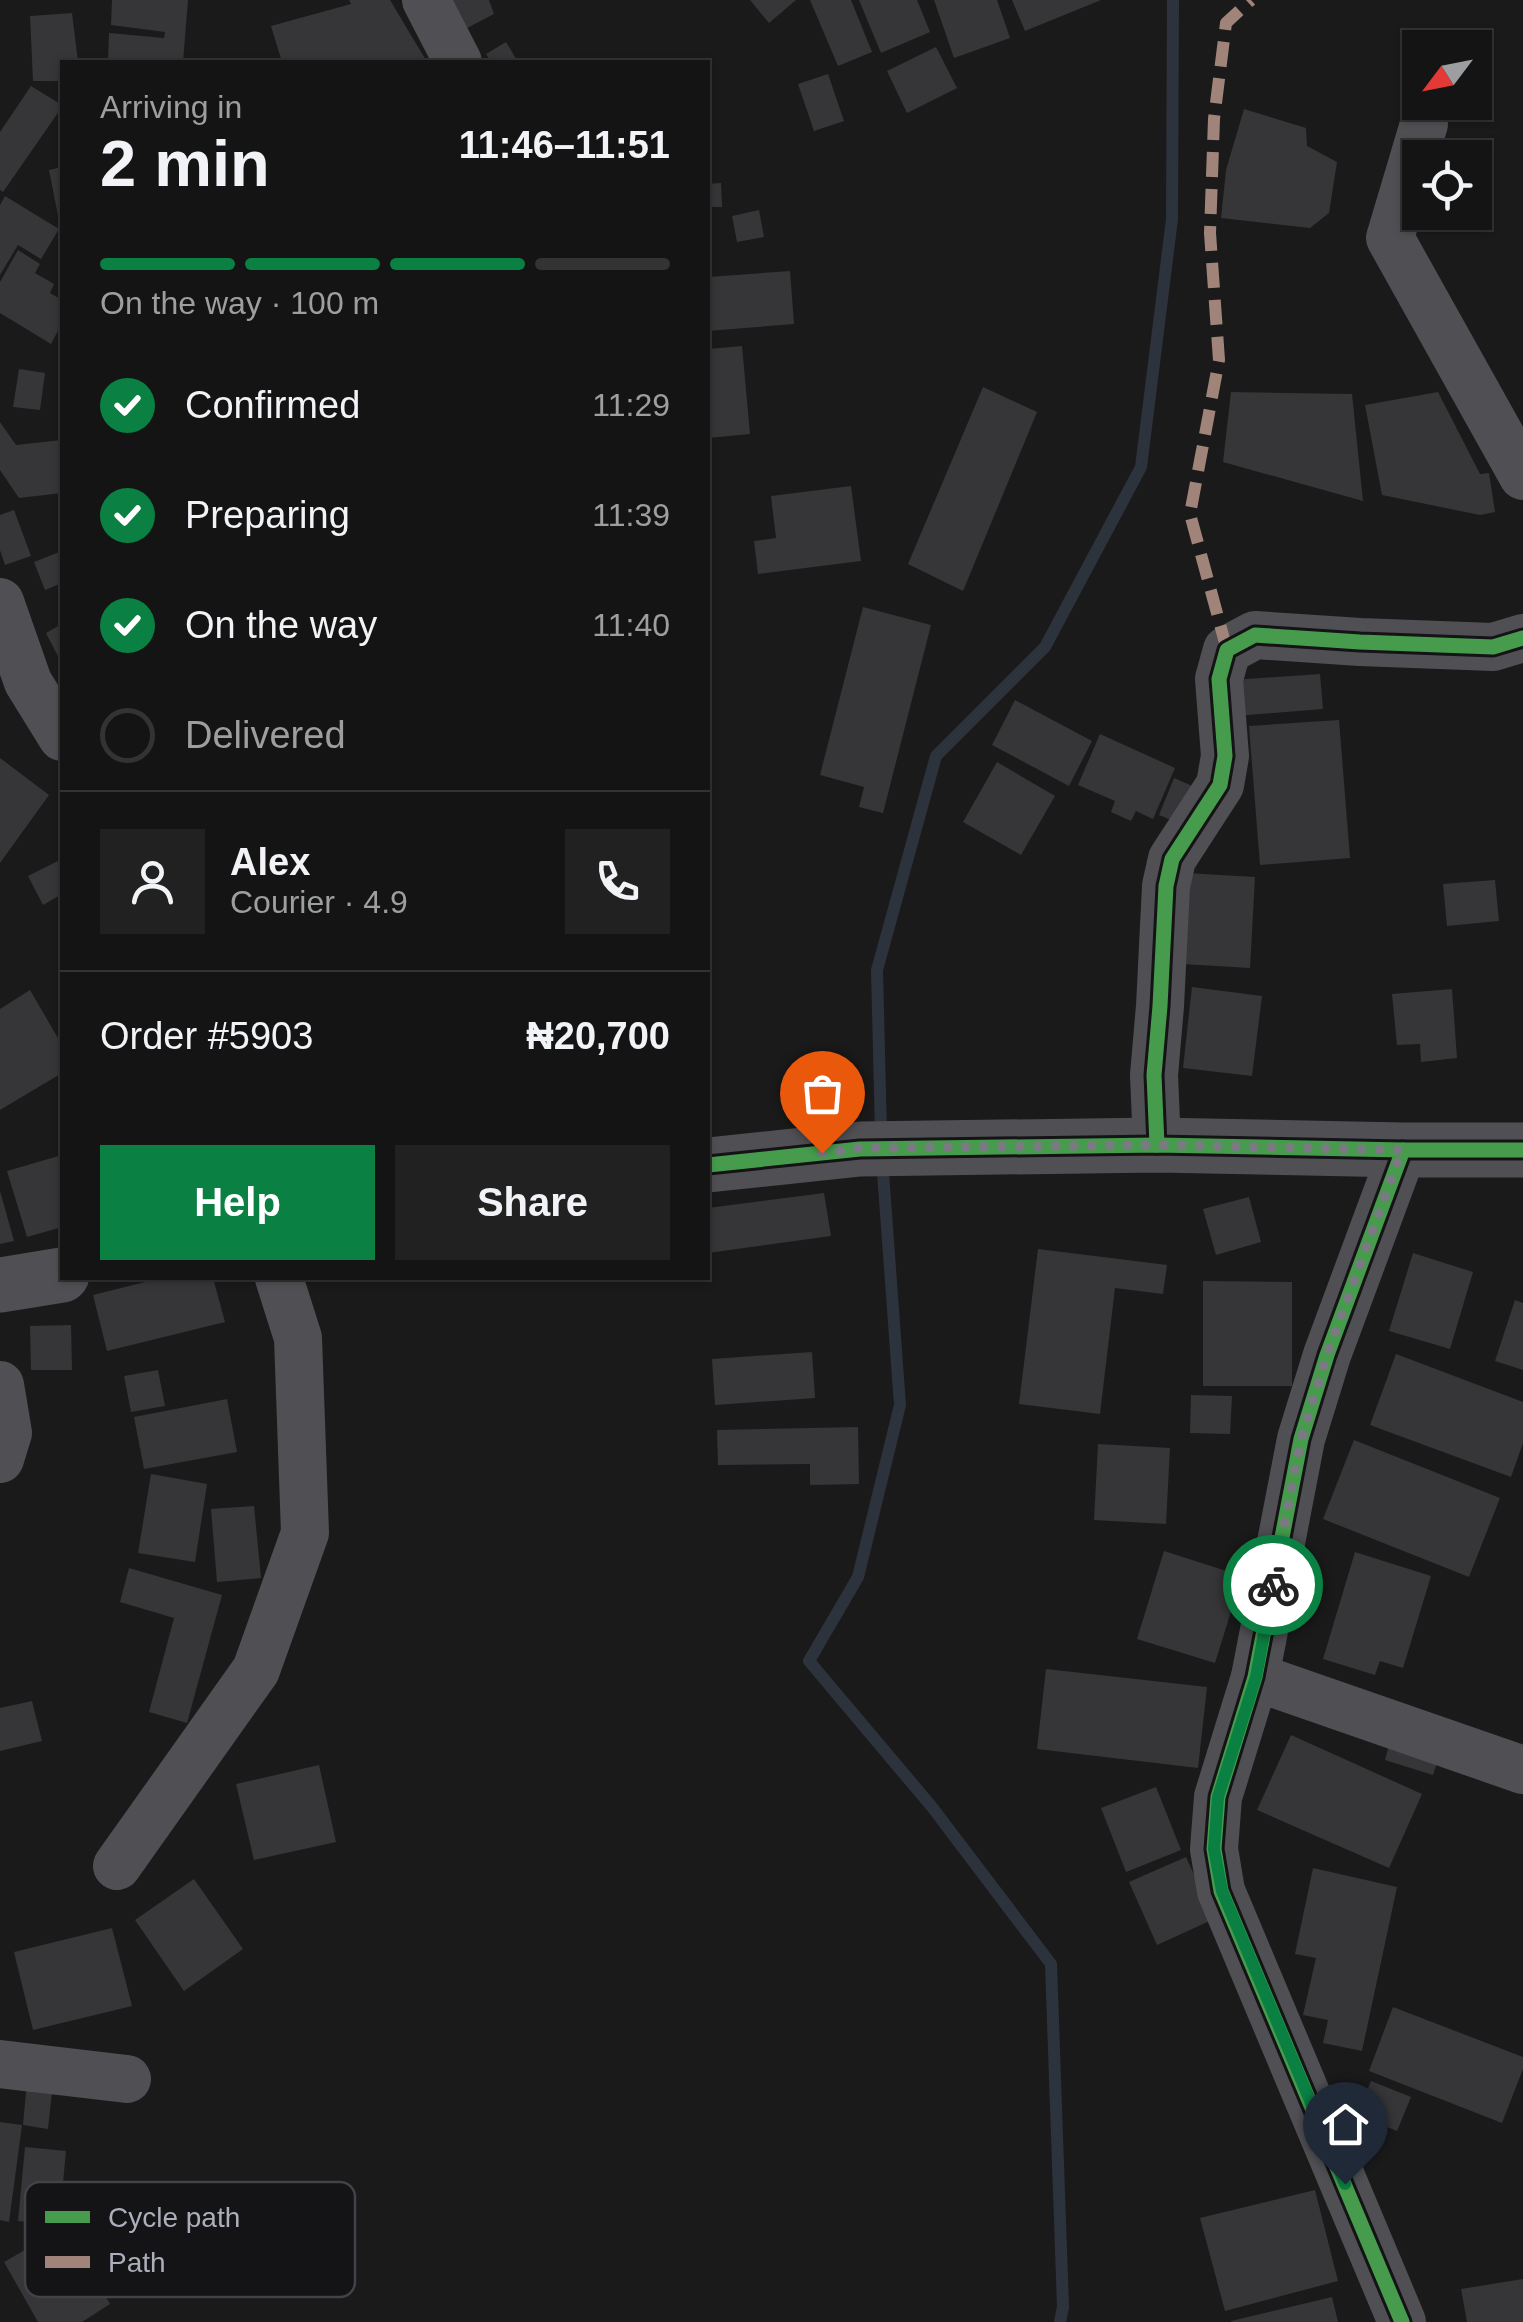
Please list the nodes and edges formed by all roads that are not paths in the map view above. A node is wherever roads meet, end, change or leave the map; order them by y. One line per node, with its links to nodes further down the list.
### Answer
1 (426, 0): 2 (street)
2 (457, 60)
3 (1424, 124): 4 (street)
4 (1523, 476)
5 (0, 602): 7 (street)
6 (1523, 638): 8 (street)
7 (60, 734)
8 (1157, 1145): 9 (street); 11 (street)
9 (1402, 1150): 10 (street); 17 (street)
10 (1523, 1150)
11 (710, 1165)
12 (60, 1275): 14 (street)
13 (280, 1280): 19 (street)
14 (0, 1286)
15 (0, 1385): 16 (street)
16 (0, 1460)
17 (1256, 1677): 18 (street); 22 (street)
18 (1523, 1770)
19 (117, 1866)
20 (0, 2064): 21 (street)
21 (127, 2079)
22 (1402, 2322)

